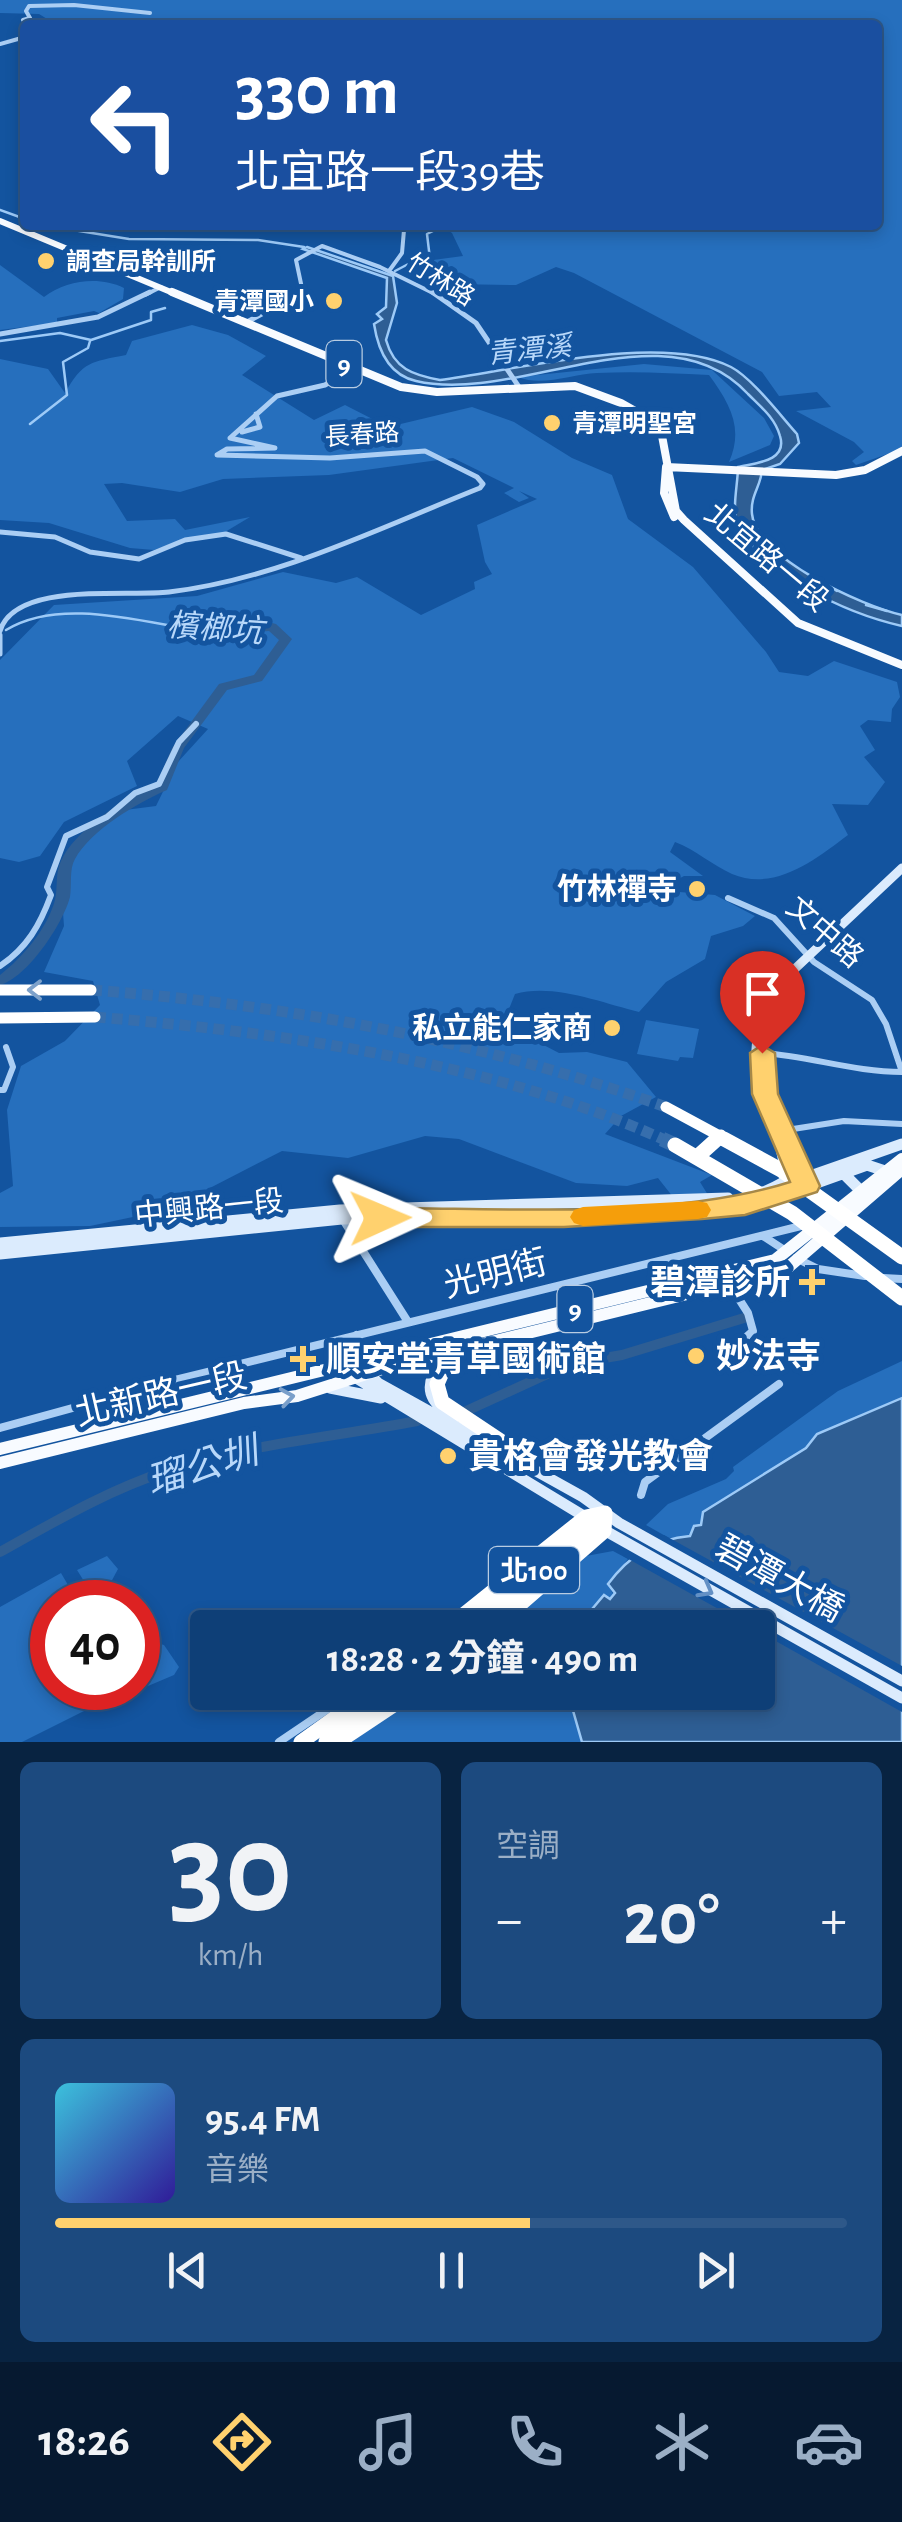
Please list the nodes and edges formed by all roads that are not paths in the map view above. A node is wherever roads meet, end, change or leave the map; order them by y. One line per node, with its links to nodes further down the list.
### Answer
1 (150, 12): 2 (street)
2 (22, 20)
3 (33, 230): 6 (main road, 9)
4 (404, 230): 5 (street, 竹林路)
5 (389, 271): 7 (street); 10 (street, 竹林路)
6 (162, 287): 7 (main road, 9); 8 (street)
7 (247, 322): 9 (main road, 9)
8 (0, 334)
9 (354, 368): 10 (main road, 9); 11 (street, 長春路)
10 (516, 384): 14 (main road, 9)
11 (256, 414): 12 (street, 長春路); 12 (street, 長春路)
12 (236, 433): 16 (street, 長春路)
13 (902, 451): 14 (main road)
14 (666, 467): 19 (main road, 北宜路一段 / 9)
15 (0, 532): 16 (street)
16 (304, 558): 17 (street, 長春路)
17 (0, 633): 18 (street)
18 (0, 654)
19 (902, 668)
20 (196, 724): 24 (street)
21 (902, 868): 23 (street)
22 (728, 898): 23 (street, 文中路)
23 (808, 955): 32 (street, 文中路); 47 (street, bridge)
24 (0, 966)
25 (0, 990): 26 (highway, one-way to 25)
26 (71, 990): 27 (highway); 28 (highway)
27 (91, 990)
28 (65, 1017): 29 (highway); 30 (highway)
29 (94, 1017)
30 (0, 1018)
31 (6, 1047): 33 (street)
32 (902, 1072): 37 (street)
33 (2, 1090): 34 (street)
34 (0, 1101)
35 (666, 1108): 38 (highway, bridge)
36 (902, 1124): 37 (street)
37 (775, 1131): 45 (street)
38 (721, 1136): 41 (highway); 54 (highway, bridge)
39 (674, 1144): 41 (highway, bridge)
40 (902, 1144): 42 (street, 中興路一段)
41 (697, 1156): 58 (highway, bridge)
42 (857, 1159): 43 (street); 45 (street, 中興路一段)
43 (896, 1169): 44 (street, 中興路一段); 46 (main road, 9); 55 (main road, 9)
44 (843, 1172): 45 (street, 中興路一段); 46 (street)
45 (803, 1180): 47 (street, 中興路一段)
46 (863, 1193): 49 (main road, 9)
47 (554, 1212): 48 (street, 中興路一段)
48 (340, 1214): 51 (street, 中興路一段); 53 (street, 中興路一段); 59 (street)
49 (830, 1217): 50 (street, 光明街); 52 (main road, 9)
50 (762, 1236): 52 (street); 59 (street, 光明街)
51 (0, 1243)
52 (786, 1251): 55 (street); 63 (main road, 北新路一段 / 9)
53 (0, 1254)
54 (902, 1256)
55 (798, 1261): 56 (street); 57 (main road, 北新路一段 / 9)
56 (902, 1279)
57 (729, 1284): 61 (street); 62 (main road, 北新路一段 / 9)
58 (902, 1298)
59 (408, 1322): 60 (street, 光明街)
60 (356, 1336): 63 (street); 67 (street, 光明街)
61 (746, 1338)
62 (450, 1352): 63 (main road, 北新路一段 / 9); 68 (street); 69 (highway)
63 (361, 1370): 65 (main road, 北新路一段 / 9); 66 (street); 68 (street); 70 (main road, 北新路一段 / 9)
64 (779, 1384): 72 (street)
65 (330, 1388): 66 (street); 71 (main road, 北新路一段 / 9, one-way to 65)
66 (384, 1398): 73 (street)
67 (0, 1428)
68 (477, 1440): 73 (street)
69 (502, 1442)
70 (0, 1449)
71 (0, 1463)
72 (641, 1495)
73 (597, 1521): 74 (street); 76 (highway, 北100); 77 (highway, 北100); 79 (highway, 北100); 81 (street, 碧潭大橋, one-way to 81)
74 (629, 1528): 80 (street, 碧潭大橋)
75 (523, 1591): 78 (highway)
76 (472, 1610)
77 (486, 1610)
78 (499, 1610)
79 (510, 1610)
80 (902, 1680)
81 (902, 1698)
82 (326, 1710): 88 (street)
83 (346, 1710): 89 (highway)
84 (364, 1710): 90 (highway)
85 (376, 1710): 87 (highway)
86 (386, 1710): 87 (highway)
87 (345, 1737)
88 (279, 1742)
89 (301, 1742)
90 (326, 1742)

